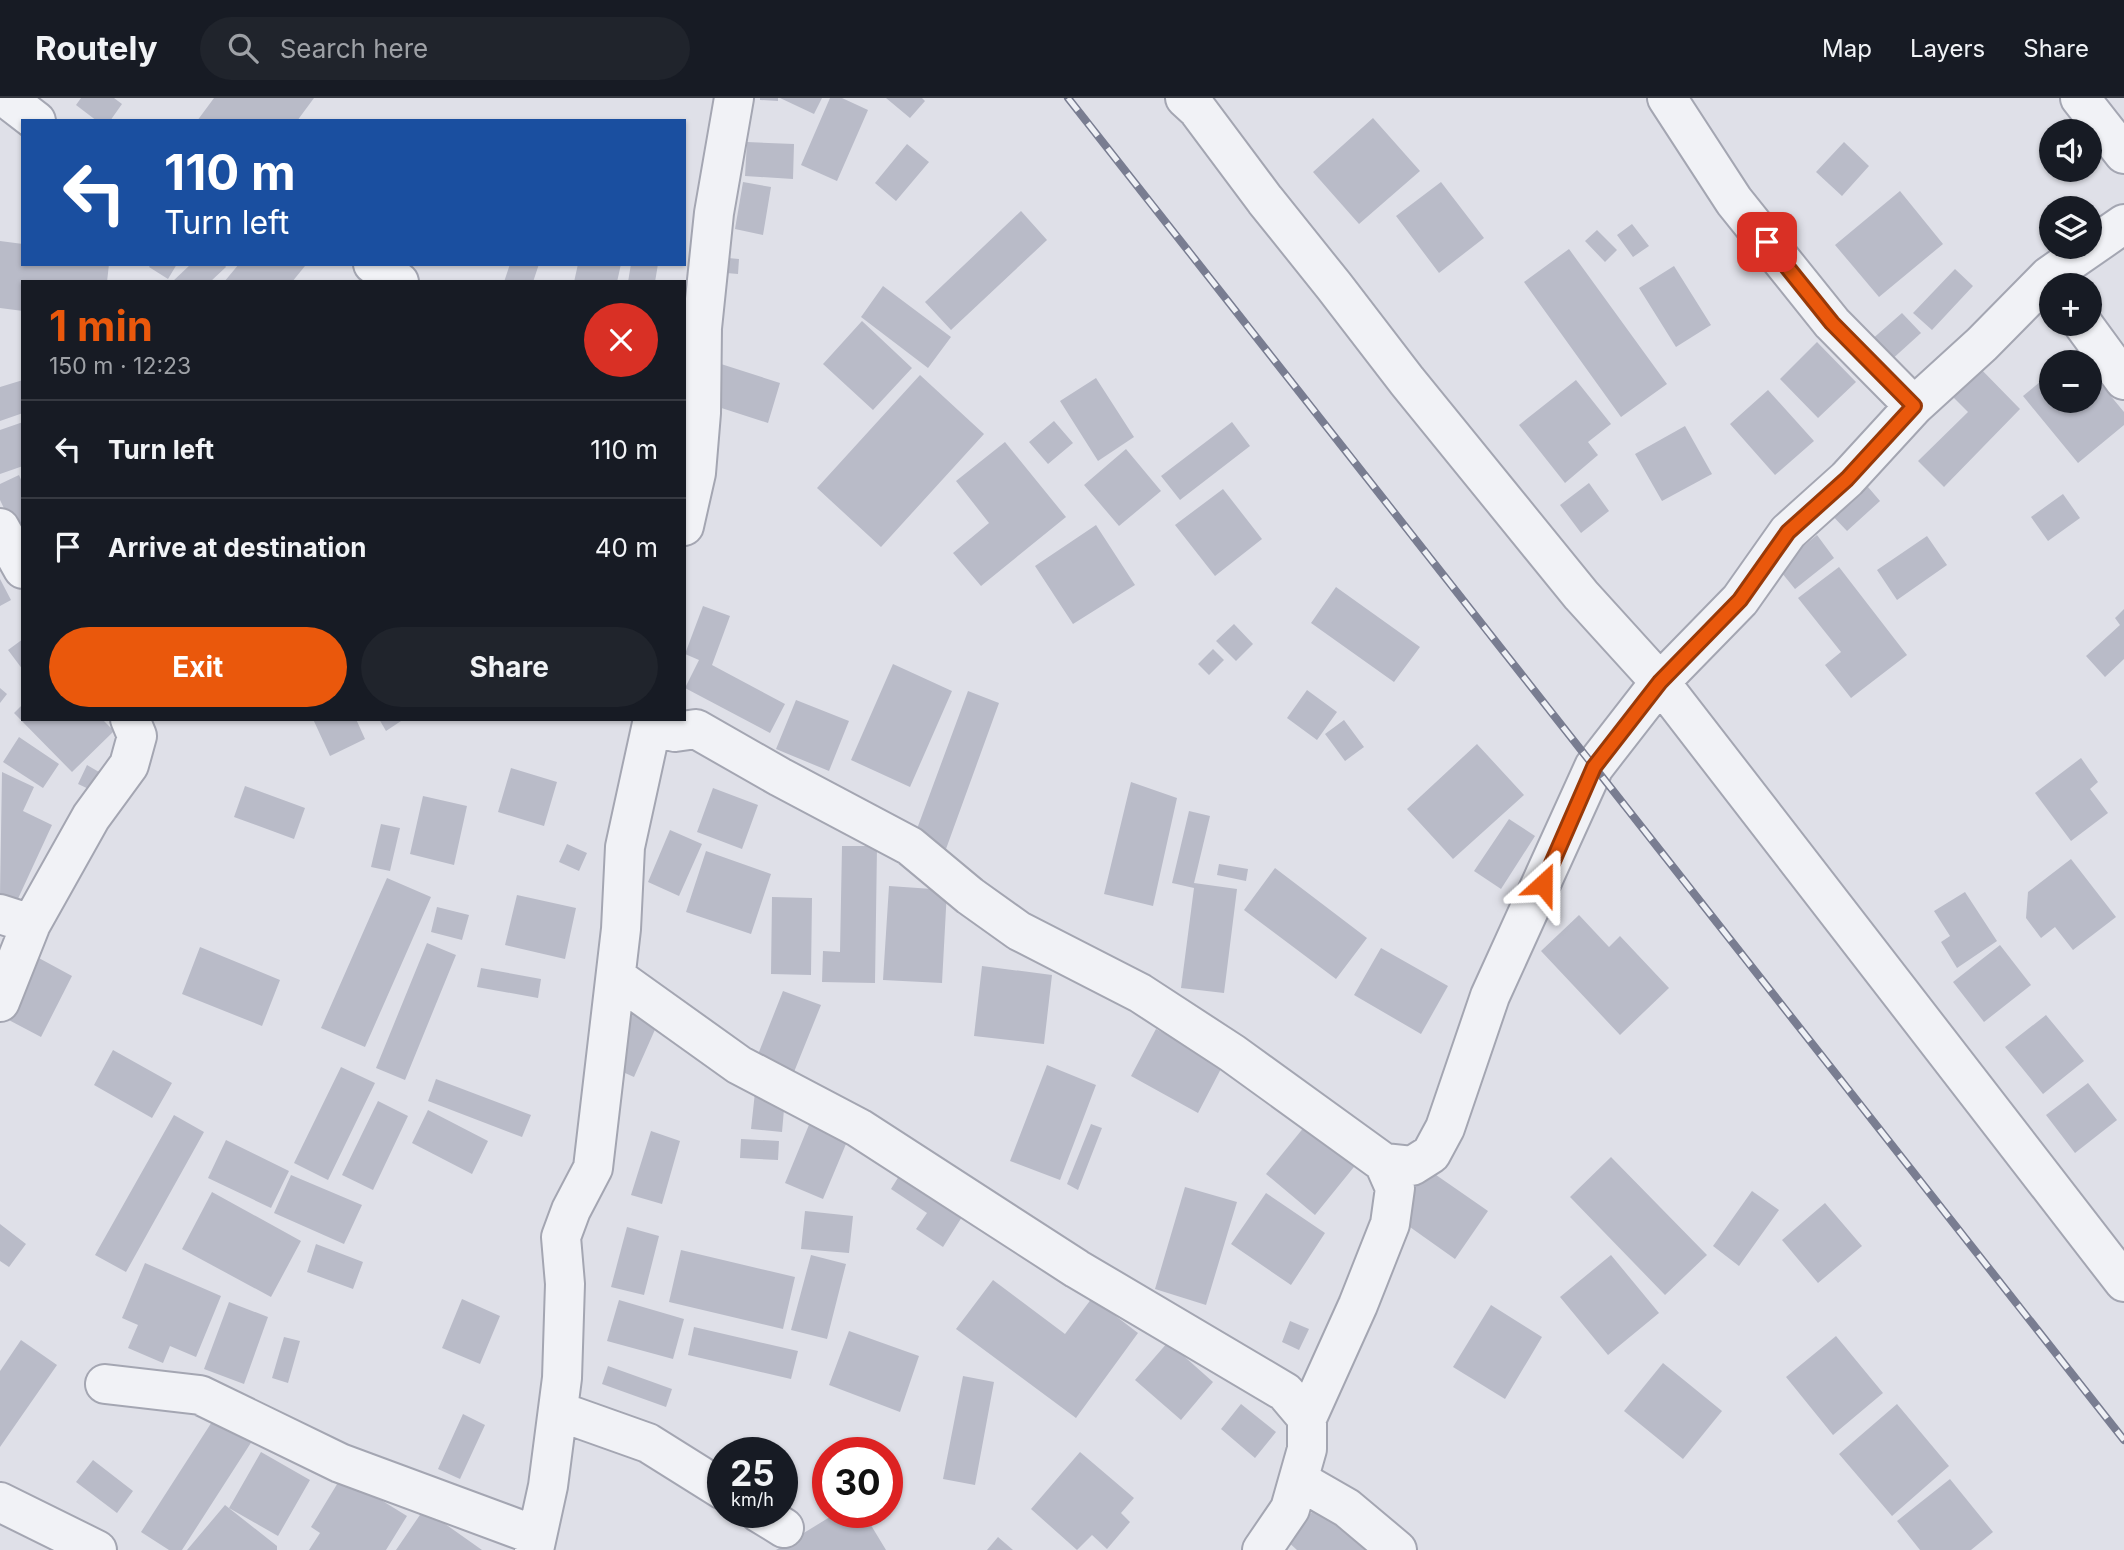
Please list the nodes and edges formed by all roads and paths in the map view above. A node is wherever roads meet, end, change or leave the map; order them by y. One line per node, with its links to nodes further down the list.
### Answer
1 (6, 98): 6 (street)
2 (734, 98): 13 (street)
3 (1185, 98): 20 (street)
4 (1667, 98): 16 (street)
5 (2080, 98): 7 (street)
6 (33, 119)
7 (2124, 155)
8 (2124, 224): 10 (street)
9 (376, 266): 11 (street)
10 (2062, 273)
11 (396, 280)
12 (2039, 293): 16 (street)
13 (693, 330): 17 (street)
14 (2092, 336): 15 (street)
15 (2124, 380)
16 (1914, 406): 20 (street)
17 (686, 517)
18 (0, 527): 19 (street)
19 (21, 565)
20 (1660, 682): 26 (street); 27 (street)
21 (131, 721): 23 (street)
22 (653, 723): 24 (street); 26 (street)
23 (15, 919): 25 (street)
24 (616, 977): 29 (street); 30 (street)
25 (0, 1002)
26 (1384, 1163): 30 (street)
27 (2124, 1282)
28 (105, 1384): 34 (street)
29 (558, 1411): 31 (street); 34 (street)
30 (1307, 1418): 32 (street)
31 (707, 1480)
32 (1300, 1481): 36 (street); 37 (street)
33 (0, 1502): 35 (street)
34 (536, 1543)
35 (97, 1550)
36 (1262, 1550)
37 (1397, 1550)

